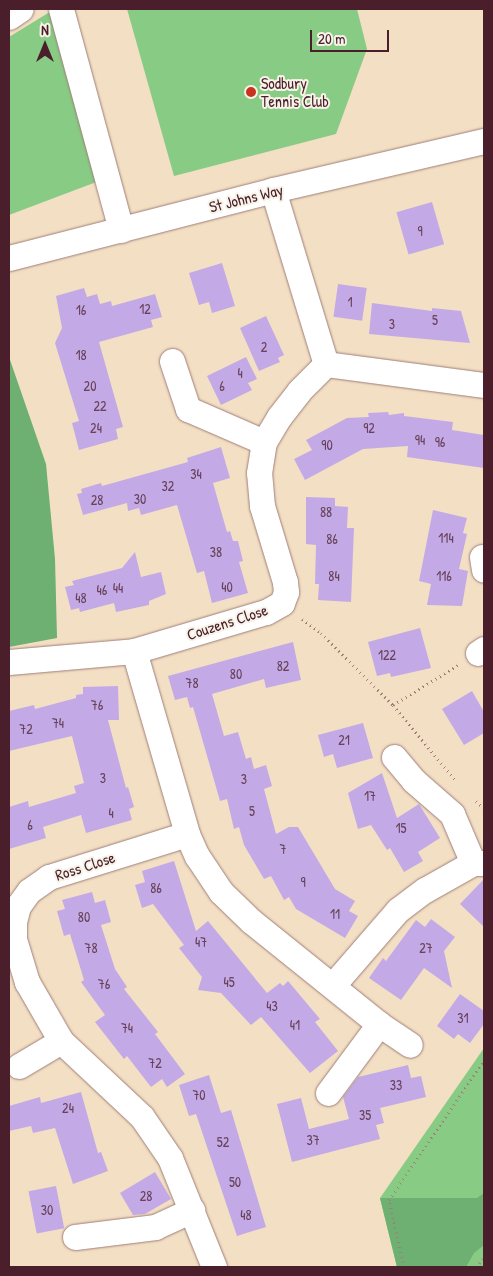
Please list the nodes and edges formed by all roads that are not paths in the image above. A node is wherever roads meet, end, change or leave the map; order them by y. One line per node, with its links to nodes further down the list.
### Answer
1 (21, 9): 3 (street)
2 (60, 9): 6 (street)
3 (9, 17)
4 (484, 141): 5 (street, St Johns Way)
5 (273, 190): 6 (street, St Johns Way); 9 (street)
6 (121, 230): 7 (street, St Johns Way)
7 (9, 258)
8 (172, 361): 11 (street)
9 (326, 364): 10 (street); 11 (street, Couzens Close)
10 (484, 385)
11 (264, 442): 12 (street, Couzens Close)
12 (134, 651): 13 (street, Couzens Close); 15 (street)
13 (9, 662)
14 (394, 757): 16 (street)
15 (186, 834): 17 (street); 19 (street, Ross Close)
16 (479, 863): 17 (street)
17 (333, 985): 18 (street)
18 (378, 1024): 20 (street); 22 (street)
19 (61, 1041): 21 (street); 23 (street, Ross Close)
20 (410, 1045)
21 (19, 1066)
22 (328, 1093)
23 (192, 1210): 24 (street); 25 (street, Ross Close)
24 (75, 1237)
25 (214, 1267)

